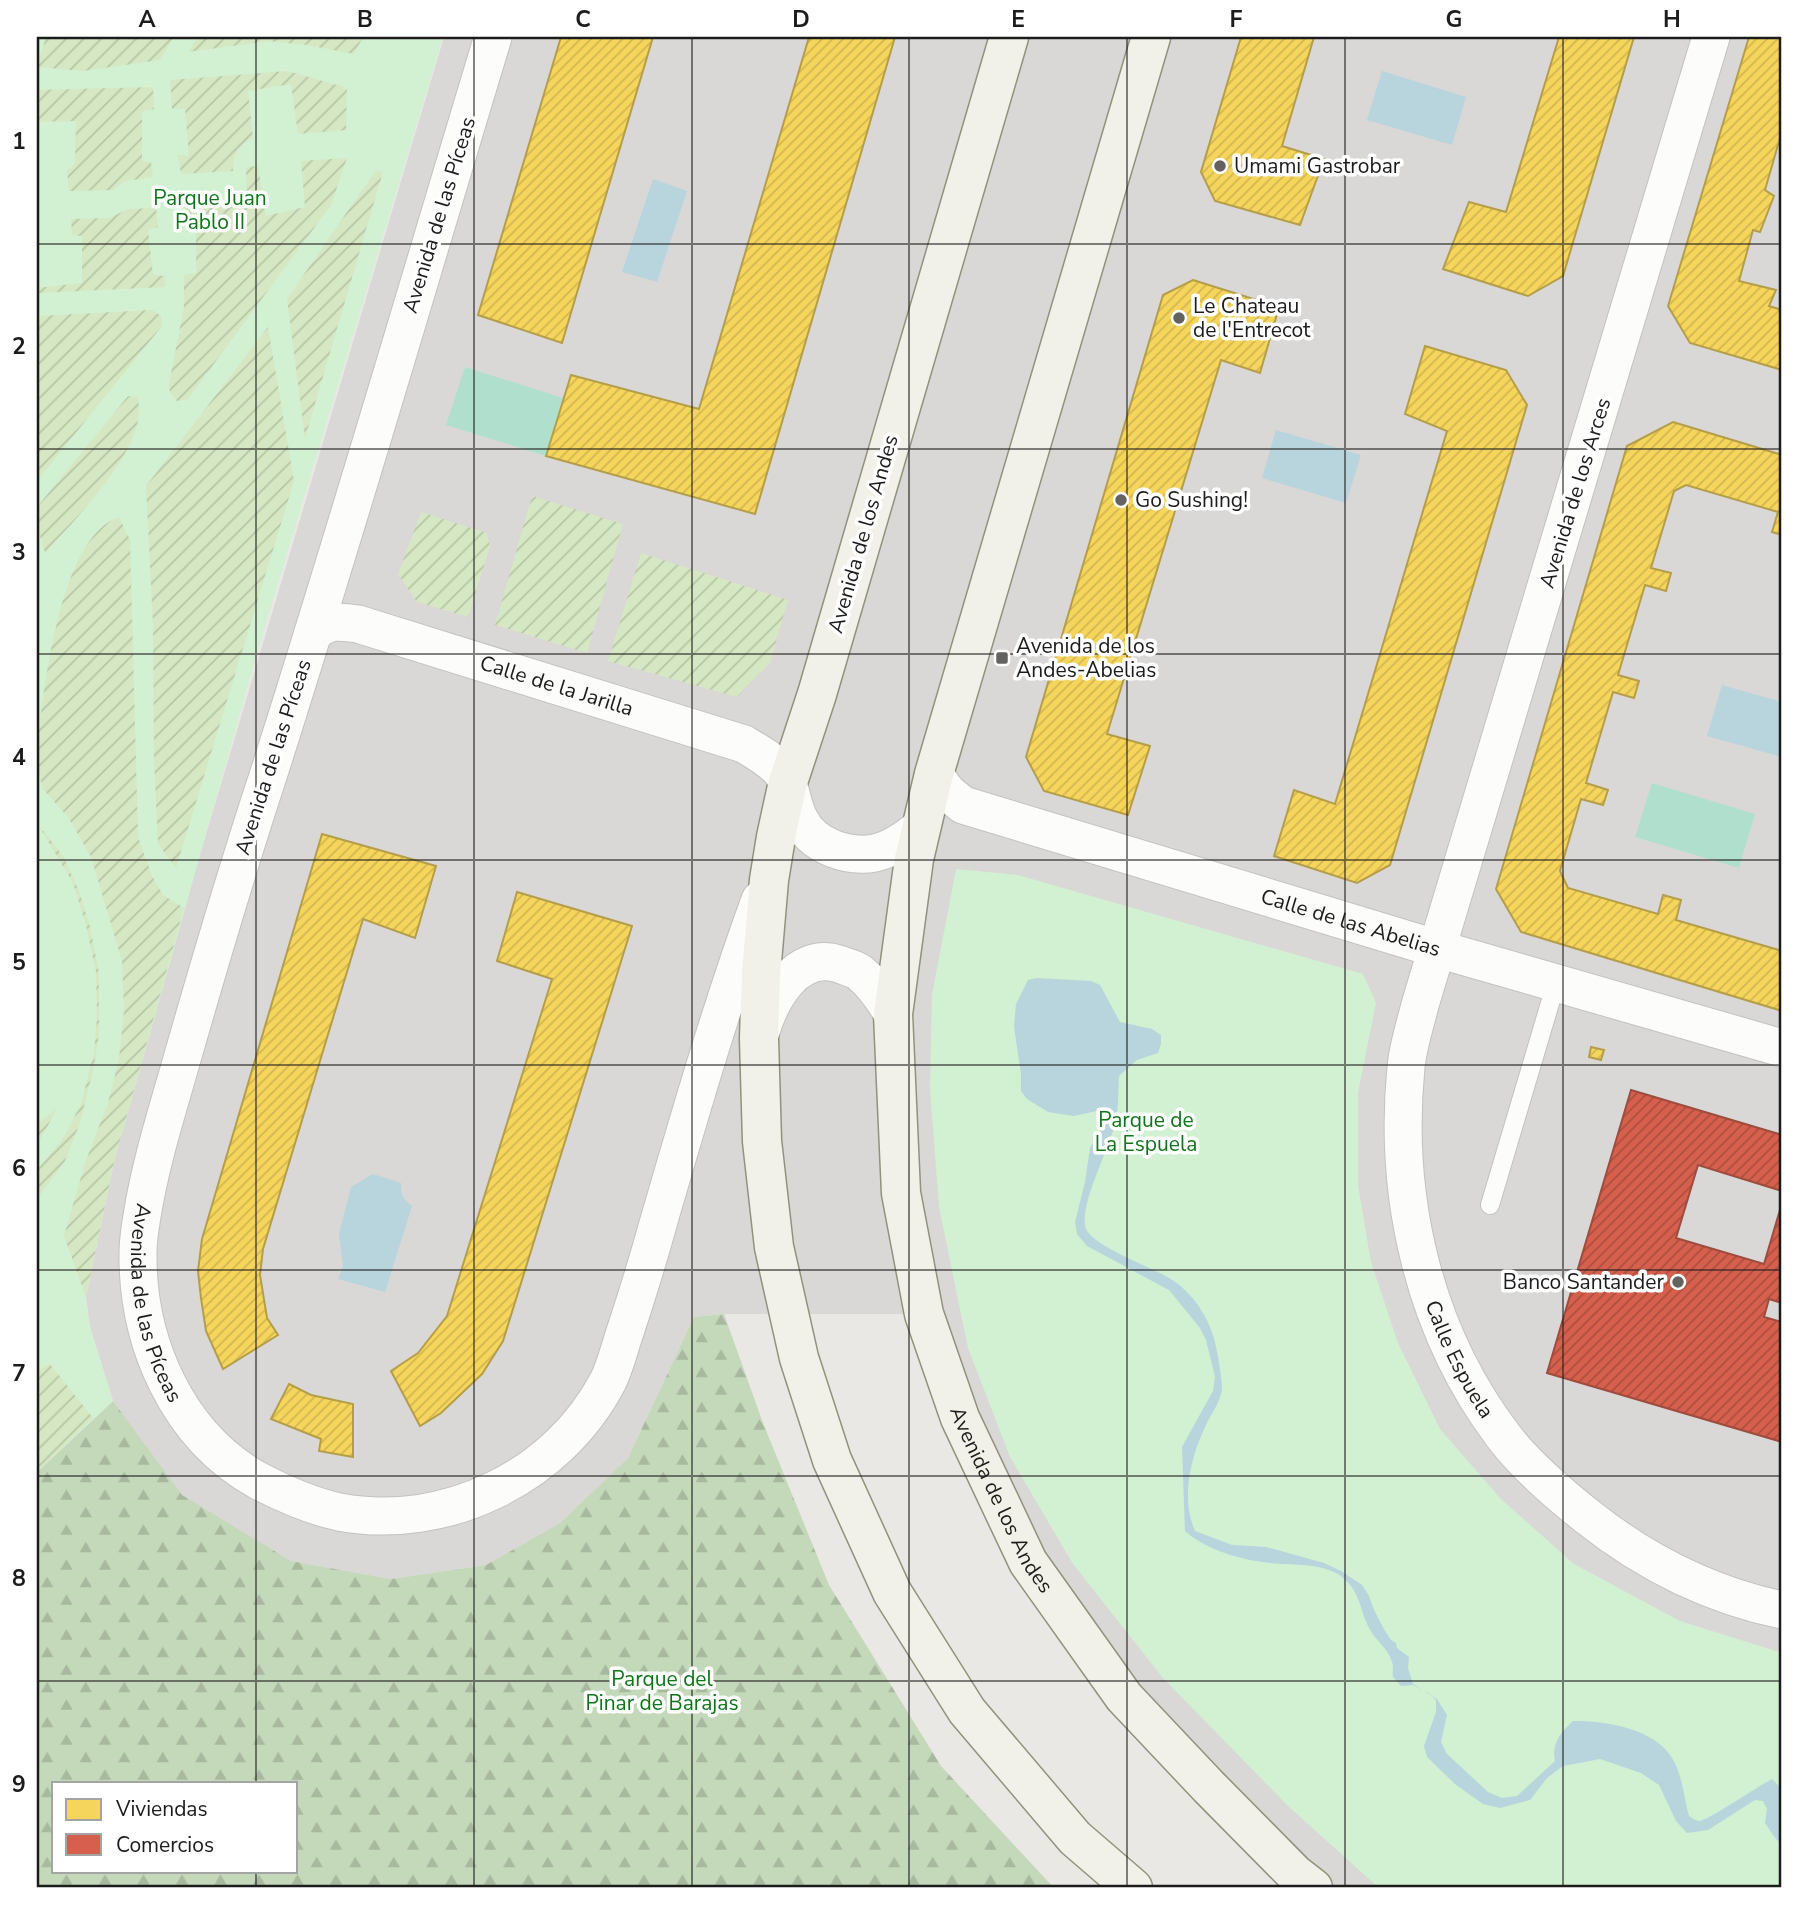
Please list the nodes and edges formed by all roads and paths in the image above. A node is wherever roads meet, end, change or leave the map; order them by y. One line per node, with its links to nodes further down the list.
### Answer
1 (493, 37): 5 (street, Avenida de las Píceas)
2 (1009, 37): 7 (main road, Avenida de los Andes)
3 (1151, 37): 6 (main road, Avenida de los Andes)
4 (1711, 37): 10 (street, Avenida de los Arces)
5 (313, 633): 7 (street, Calle de la Jarilla); 9 (street, Avenida de las Píceas)
6 (934, 774): 8 (main road, Avenida de los Andes); 10 (street, Calle de las Abelias)
7 (788, 782): 8 (street); 9 (main road, Avenida de los Andes)
8 (922, 826): 12 (main road, Avenida de los Andes)
9 (769, 880): 13 (main road, Avenida de los Andes)
10 (1438, 949): 11 (street, Calle de las Abelias); 16 (street, Calle Espuela)
11 (1556, 983): 14 (street, Calle de las Abelias); 15 (lane)
12 (893, 1014): 13 (street, Avenida de los Andes); 18 (main road, Avenida de los Andes)
13 (759, 1039): 17 (main road, Avenida de los Andes)
14 (1782, 1048)
15 (1490, 1205)
16 (1782, 1610)
17 (1133, 1888)
18 (1313, 1888)

